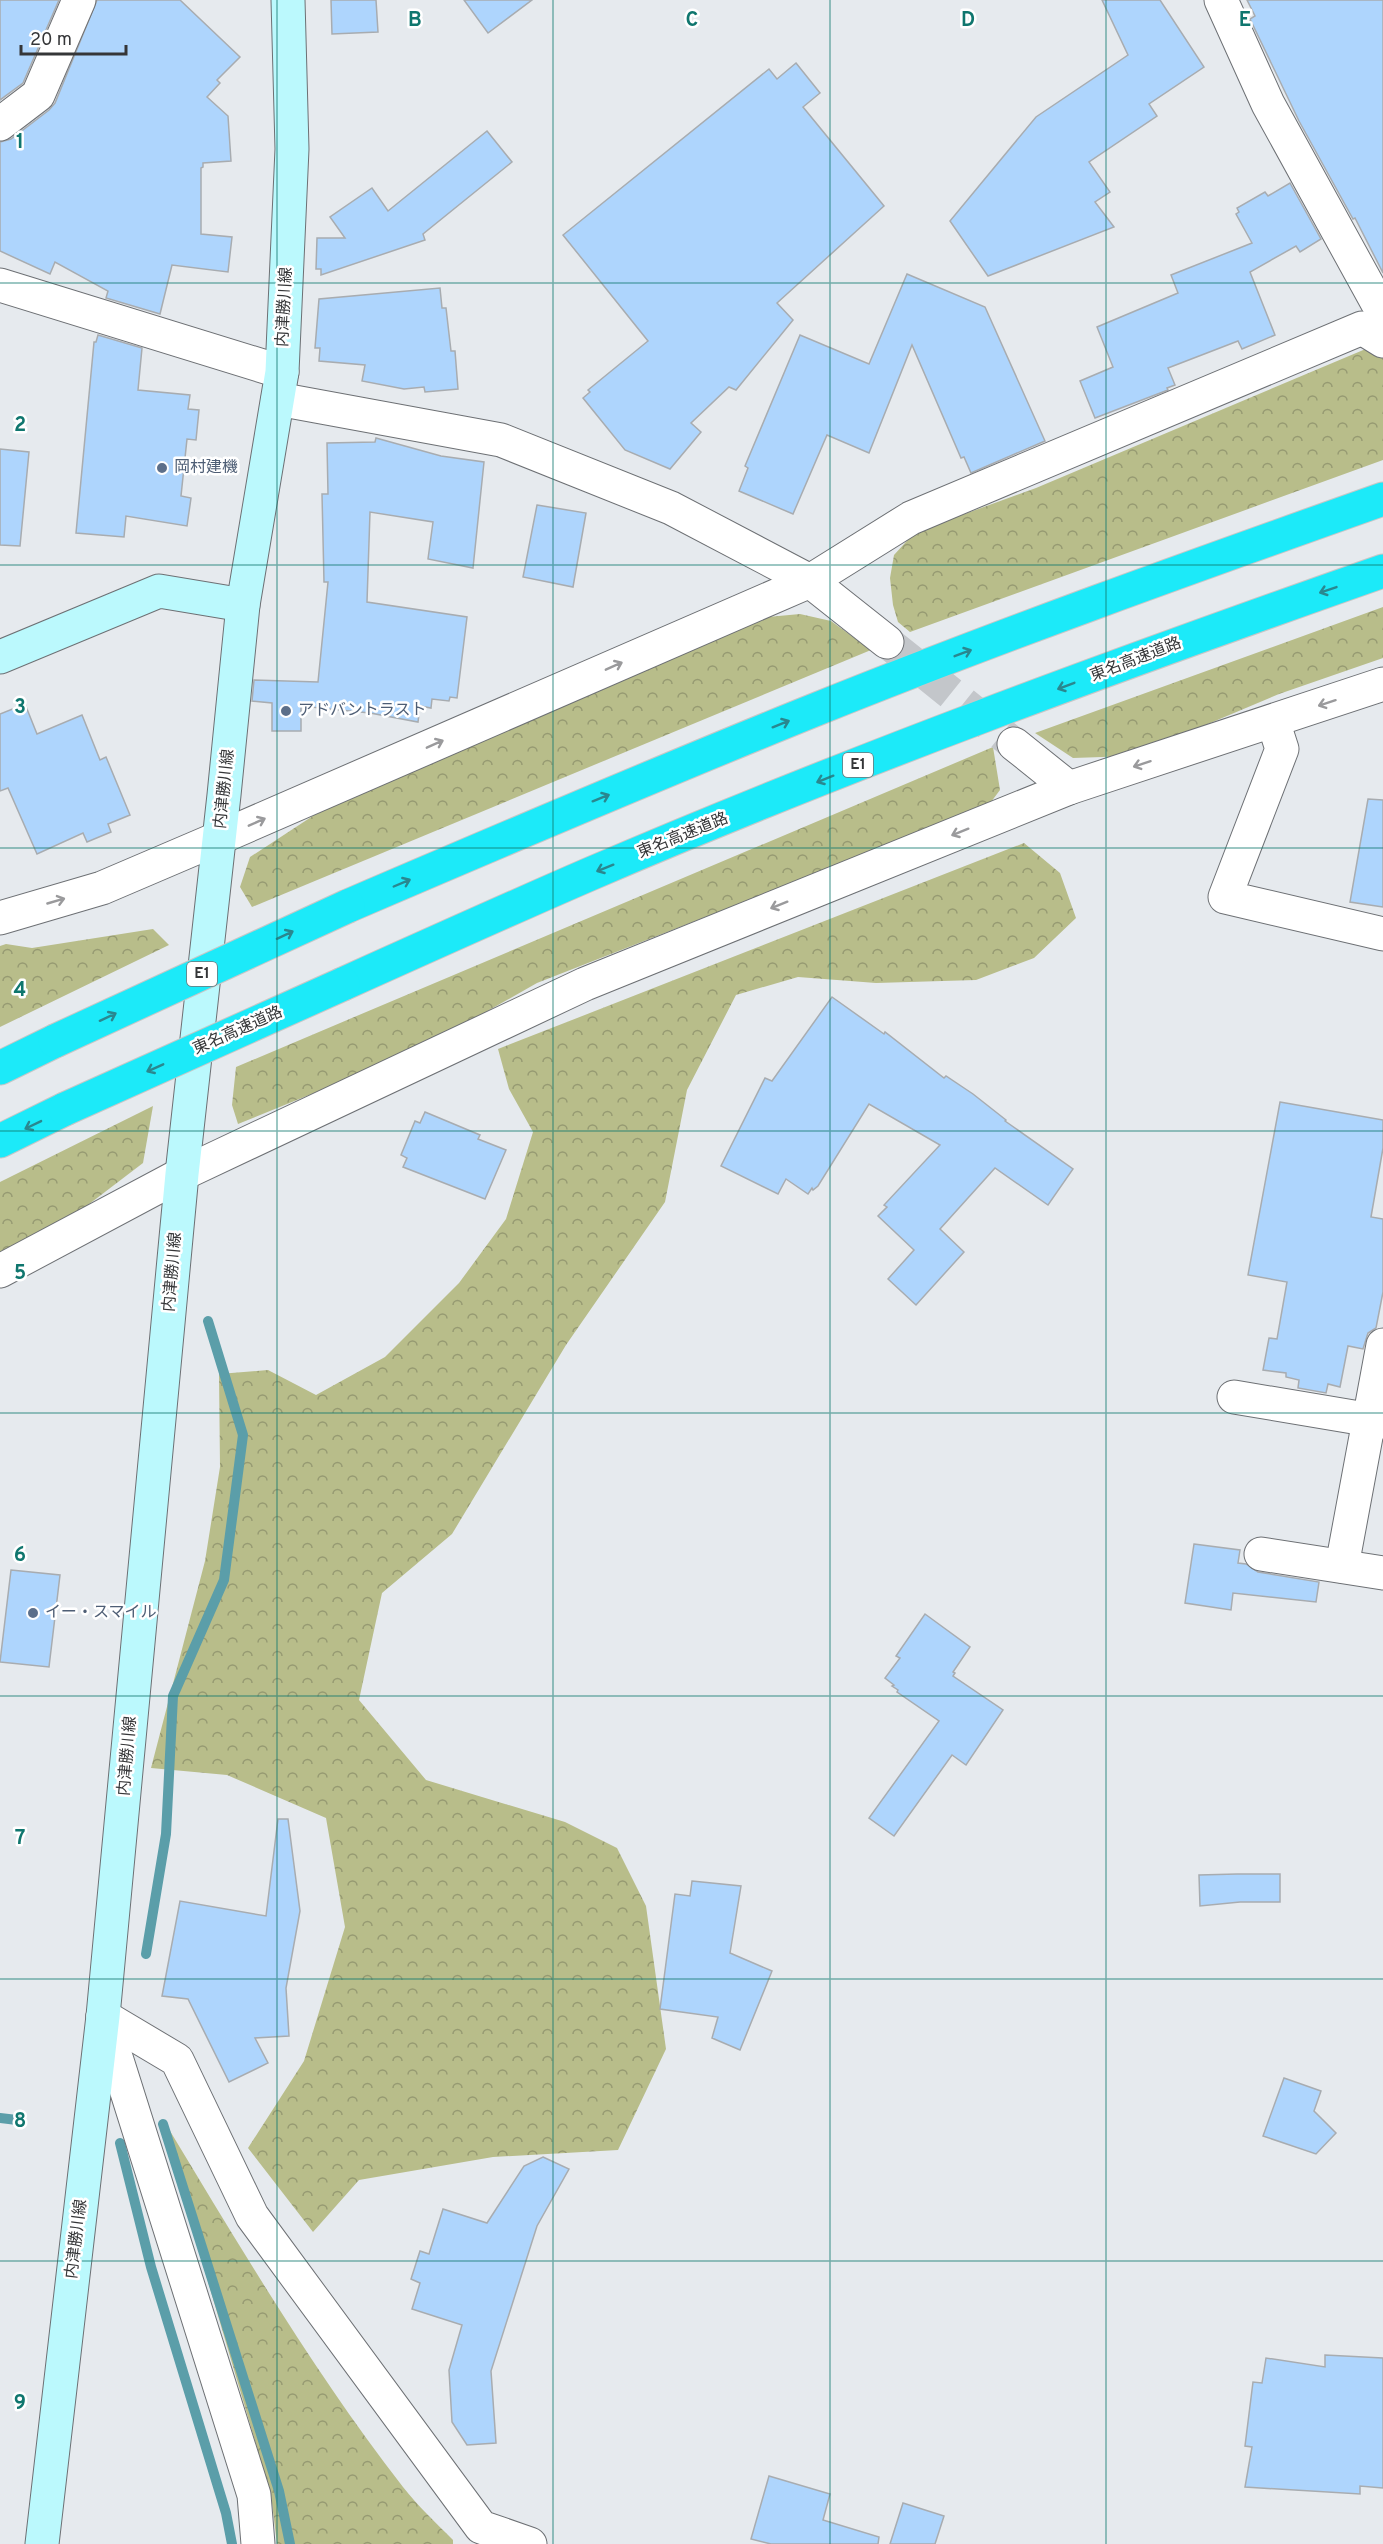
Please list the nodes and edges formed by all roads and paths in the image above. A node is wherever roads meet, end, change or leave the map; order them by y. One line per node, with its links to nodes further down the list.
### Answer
1 (79, 0): 4 (street)
2 (288, 0): 8 (main road, 内津勝川線)
3 (1221, 0): 6 (street)
4 (0, 124)
5 (0, 285): 8 (street)
6 (1383, 313)
7 (1383, 341): 11 (street)
8 (280, 386): 11 (street); 12 (main road, 内津勝川線)
9 (1383, 499): 22 (highway, E1, one-way to 9, bridge)
10 (1383, 571): 23 (highway, 東名高速道路 / E1, one-way to 23, bridge)
11 (810, 581): 13 (street); 19 (street, one-way to 11)
12 (243, 605): 14 (main road); 19 (main road, 内津勝川線)
13 (887, 642)
14 (0, 657)
15 (1383, 684): 16 (street, one-way to 16)
16 (1274, 721): 18 (street, one-way to 18); 21 (street)
17 (1014, 744): 18 (street)
18 (1069, 788): 24 (street, one-way to 24)
19 (219, 838): 20 (street, one-way to 19); 24 (main road, 内津勝川線)
20 (0, 918)
21 (1383, 934)
22 (0, 1068)
23 (0, 1141)
24 (182, 1174): 25 (street); 32 (main road, 内津勝川線)
25 (0, 1271)
26 (1383, 1345): 28 (street)
27 (1234, 1397): 28 (street)
28 (1376, 1421): 30 (street)
29 (1261, 1554): 30 (street)
30 (1342, 1566): 31 (street)
31 (1383, 1573)
32 (103, 2016): 33 (street); 34 (main road, 内津勝川線); 35 (street)
33 (478, 2535): 36 (street)
34 (42, 2544)
35 (258, 2544)
36 (530, 2544)

